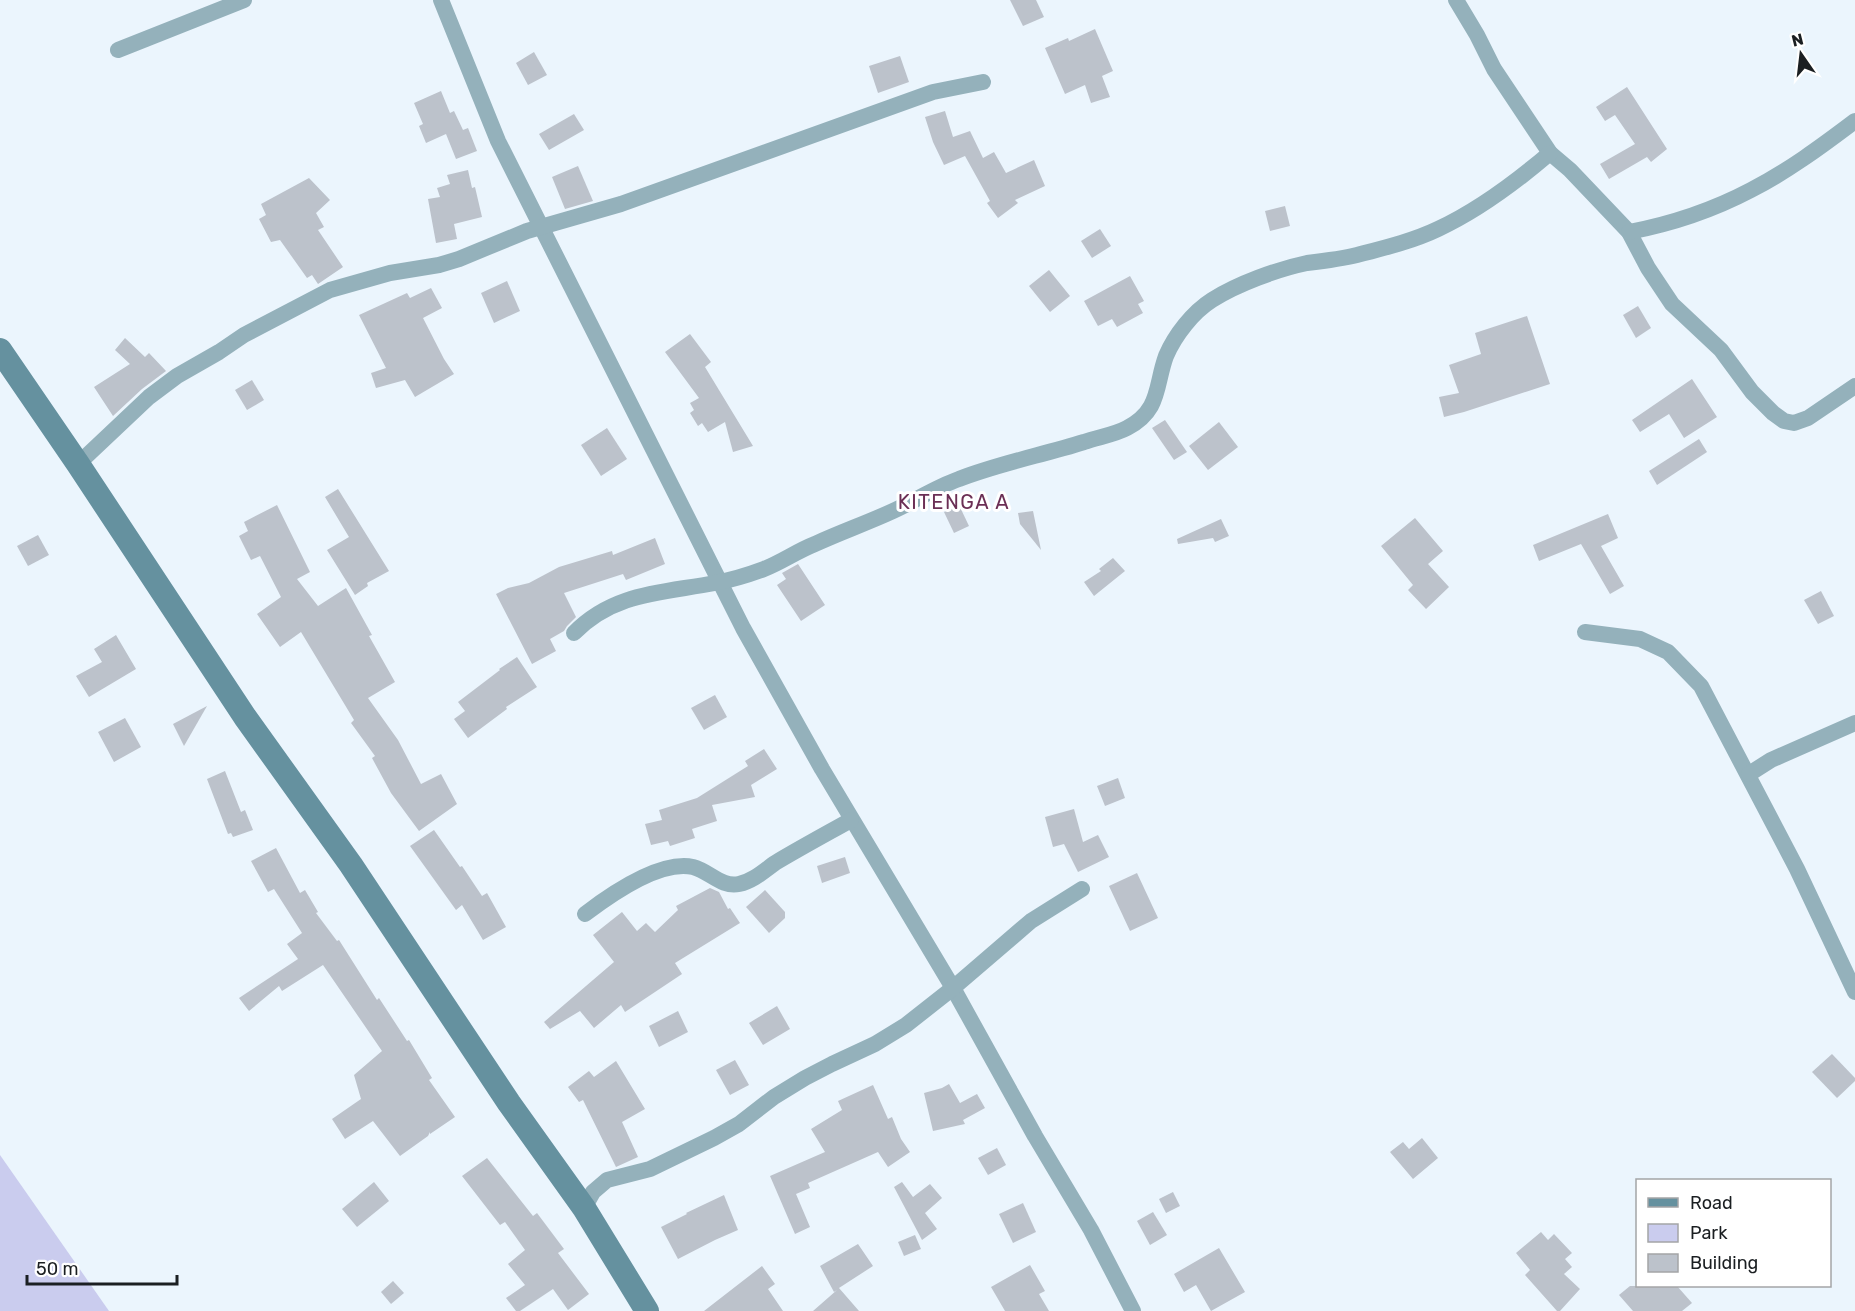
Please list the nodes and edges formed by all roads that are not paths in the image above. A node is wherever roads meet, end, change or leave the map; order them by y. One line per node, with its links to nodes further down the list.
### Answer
1 (244, 0): 4 (street)
2 (441, 0): 8 (street)
3 (1456, 0): 7 (street)
4 (118, 50)
5 (983, 82): 8 (street)
6 (1855, 121): 9 (street)
7 (1551, 153): 9 (street); 13 (street)
8 (542, 227): 12 (street); 13 (street)
9 (1629, 232): 11 (street)
10 (0, 350): 12 (main road)
11 (1855, 386)
12 (78, 464): 23 (main road)
13 (720, 582): 15 (street); 18 (street)
14 (1585, 632): 17 (street)
15 (574, 633)
16 (1855, 723): 17 (street)
17 (1749, 774): 22 (street)
18 (851, 820): 20 (street); 21 (street)
19 (1082, 888): 21 (street)
20 (585, 914)
21 (953, 988): 23 (street); 25 (street)
22 (1855, 992)
23 (584, 1208): 24 (main road)
24 (647, 1311)
25 (1133, 1311)

